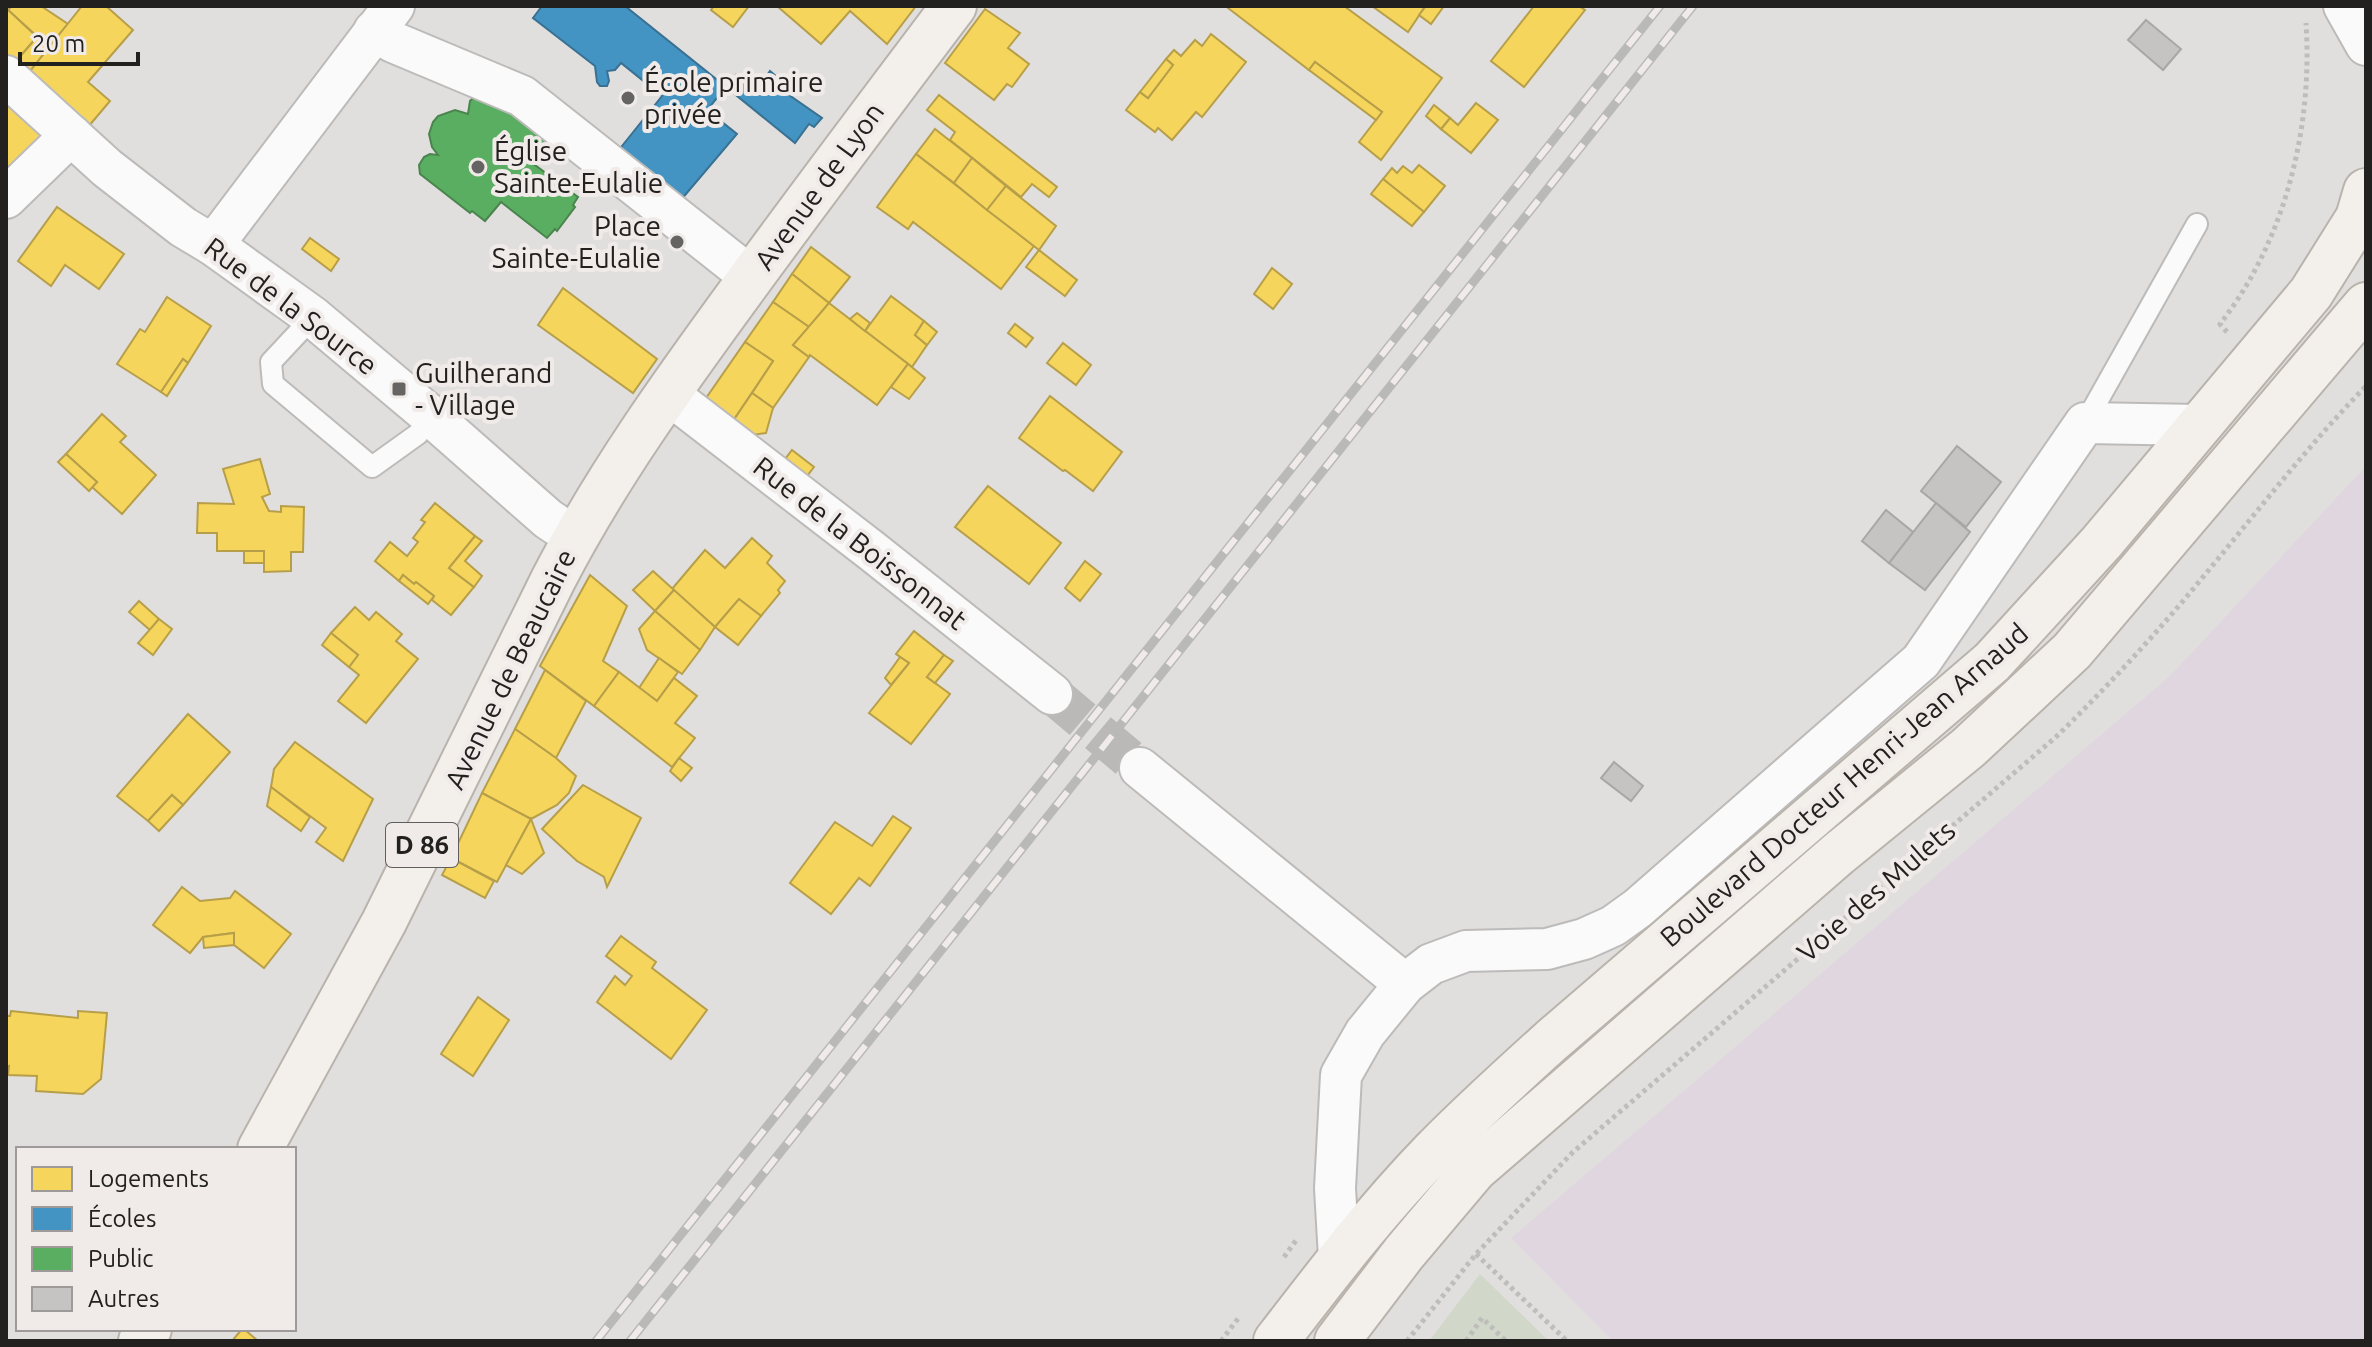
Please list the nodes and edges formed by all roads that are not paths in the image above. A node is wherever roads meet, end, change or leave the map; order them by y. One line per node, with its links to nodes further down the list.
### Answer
1 (954, 6): 11 (main road, Avenue de Lyon / D 86)
2 (2344, 6): 4 (street)
3 (384, 18): 10 (street); 11 (street)
4 (2366, 45)
5 (6, 76): 6 (street, Rue de la Source)
6 (71, 135): 8 (street); 10 (street, Rue de la Source)
7 (2366, 191): 17 (main road, Boulevard Docteur Henri-Jean Arnaud)
8 (6, 198)
9 (2197, 224): 16 (lane)
10 (213, 245): 13 (street, Rue de la Source)
11 (751, 277): 14 (main road, Avenue de Lyon / D 86)
12 (2366, 305): 25 (main road, Boulevard Docteur Henri-Jean Arnaud)
13 (313, 317): 15 (street, Rue de la Source); 15 (lane)
14 (676, 380): 18 (main road, Avenue de Beaucaire / D 86); 19 (street, Rue de la Boissonnat)
15 (432, 417): 18 (street, Rue de la Source)
16 (2085, 423): 17 (street); 21 (street)
17 (2200, 425): 23 (main road, Boulevard Docteur Henri-Jean Arnaud)
18 (575, 537): 22 (main road, Avenue de Beaucaire / D 86)
19 (1052, 694)
20 (1140, 768): 21 (street)
21 (1405, 984): 23 (street)
22 (261, 1147)
23 (1339, 1258): 24 (main road, Boulevard Docteur Henri-Jean Arnaud)
24 (1276, 1341)
25 (1337, 1341)

